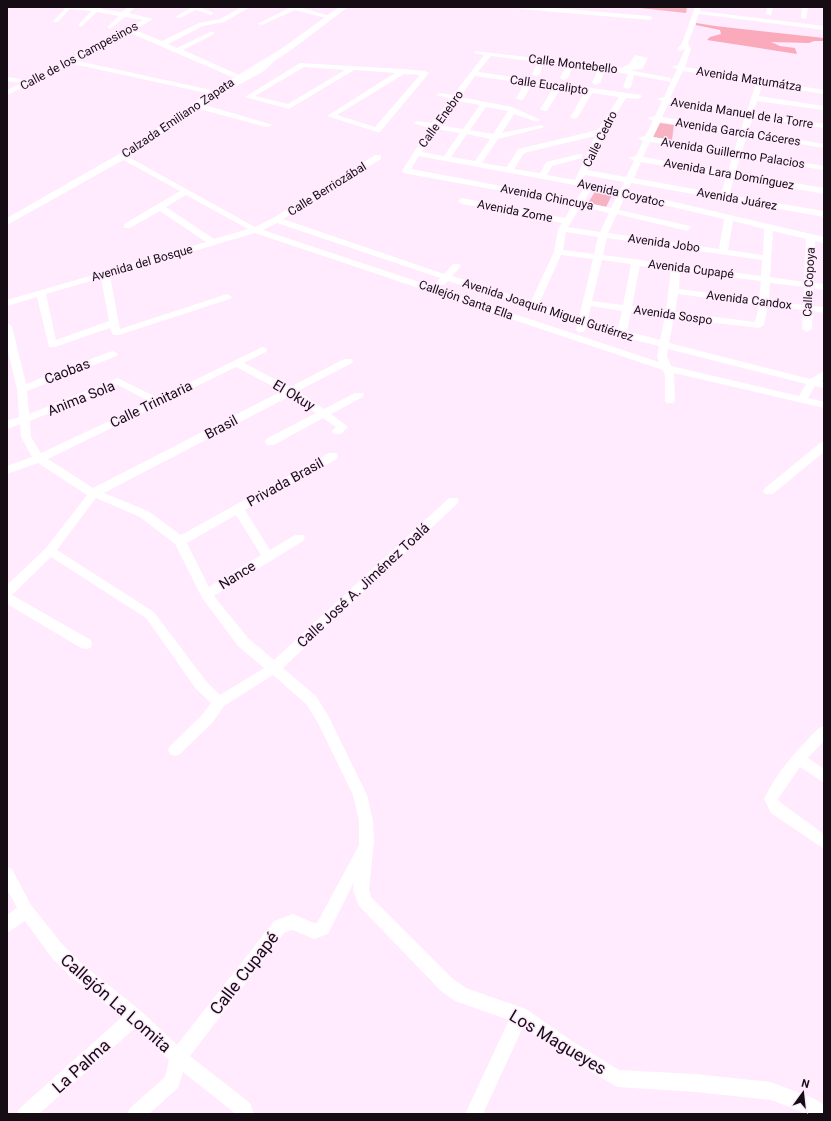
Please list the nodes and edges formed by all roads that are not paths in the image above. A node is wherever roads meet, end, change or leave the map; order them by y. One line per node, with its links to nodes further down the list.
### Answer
1 (67, 7): 9 (street); 21 (street)
2 (132, 7): 15 (street)
3 (295, 7): 16 (street); 24 (street)
4 (337, 7): 16 (main road, Calzada Emiliano Zapata)
5 (344, 7): 16 (main road, Calzada Emiliano Zapata)
6 (520, 7): 11 (street)
7 (712, 7): 13 (street)
8 (805, 7): 18 (street)
9 (98, 8): 15 (street); 25 (street)
10 (250, 8): 23 (street)
11 (529, 8): 17 (street)
12 (697, 10): 27 (street); 41 (street)
13 (770, 10): 18 (street)
14 (210, 13): 19 (street)
15 (125, 14): 26 (street); 28 (street, Calle de los Campesinos)
16 (327, 16): 33 (main road, Calzada Emiliano Zapata); 46 (main road, Calzada Emiliano Zapata)
17 (650, 18)
18 (804, 18): 20 (street)
19 (186, 19)
20 (824, 20)
21 (56, 21)
22 (193, 22): 23 (street)
23 (201, 24): 30 (street)
24 (260, 24)
25 (81, 25)
26 (110, 27)
27 (824, 28)
28 (130, 30): 30 (street); 37 (street, Calle de los Campesinos)
29 (212, 33): 31 (street)
30 (162, 44): 31 (street)
31 (178, 50): 46 (street)
32 (477, 52): 34 (street, Calle Montebello)
33 (280, 53): 47 (street); 61 (main road, Calzada Emiliano Zapata)
34 (489, 53): 36 (street, Calle Montebello); 44 (street, Calle Enebro)
35 (636, 57): 42 (street)
36 (542, 60): 38 (street, Calle Montebello); 45 (street)
37 (71, 61): 53 (street, Calle de los Campesinos); 61 (street)
38 (571, 63): 39 (street, Calle Montebello); 48 (street)
39 (602, 67): 42 (street, Calle Montebello); 55 (street)
40 (353, 68): 43 (street); 52 (street); 52 (street)
41 (677, 68): 50 (street); 51 (street, Avenida Matumátza); 68 (street)
42 (628, 70): 50 (street, Calle Montebello); 57 (street)
43 (403, 71): 43 (street)
44 (476, 71): 54 (street, Calle Eucalipto); 65 (street, Calle Enebro)
45 (536, 74)
46 (235, 75): 61 (main road, Calzada Emiliano Zapata)
47 (249, 76): 52 (street); 61 (street)
48 (564, 78)
49 (7, 79): 53 (street)
50 (668, 80): 68 (street)
51 (760, 80): 59 (street, Avenida Matumátza); 67 (street)
52 (276, 81)
53 (32, 82): 60 (street, Calle de los Campesinos)
54 (530, 82): 56 (street, Calle Eucalipto); 66 (street)
55 (596, 83)
56 (559, 86): 58 (street, Calle Eucalipto); 72 (street)
57 (627, 87)
58 (589, 91): 63 (street, Calle Eucalipto); 75 (street)
59 (824, 92)
60 (7, 93)
61 (209, 93): 70 (main road, Calzada Emiliano Zapata); 95 (main road, Calzada Emiliano Zapata)
62 (440, 95): 65 (street)
63 (624, 95): 64 (street, Calle Eucalipto); 82 (street, Calle Cedro)
64 (638, 97)
65 (456, 98): 69 (street); 79 (street, Calle Enebro)
66 (520, 98)
67 (755, 98): 71 (street); 74 (street)
68 (663, 100): 74 (street, Avenida Manuel de la Torre); 76 (street)
69 (485, 104): 81 (street); 85 (street)
70 (196, 105): 78 (street); 91 (main road, Calzada Emiliano Zapata)
71 (824, 108)
72 (544, 110)
73 (511, 113): 85 (street)
74 (750, 114): 80 (street, Avenida Manuel de la Torre); 83 (street)
75 (574, 117)
76 (654, 119): 83 (street, Avenida García Cáceres); 86 (street)
77 (417, 123): 79 (street)
78 (269, 125)
79 (434, 126): 81 (street); 89 (street, Calle Enebro)
80 (824, 126)
81 (464, 132): 85 (street); 93 (street)
82 (601, 132): 88 (street); 97 (street, Calle Cedro)
83 (744, 132): 87 (street, Avenida García Cáceres); 90 (street)
84 (557, 134): 88 (street)
85 (495, 137): 96 (street)
86 (645, 138): 90 (street, Avenida Guillermo Palacios); 94 (street)
87 (824, 146)
88 (571, 148): 97 (street); 101 (street); 102 (street)
89 (416, 153): 93 (street, Avenida Coyatoc); 99 (street, Calle Enebro)
90 (738, 153): 98 (street, Avenida Guillermo Palacios); 100 (street)
91 (122, 156): 95 (main road, Calzada Emiliano Zapata); 106 (street, Callejón Santa Ella)
92 (378, 157): 120 (street, Calle Berriozábal)
93 (446, 159): 96 (street, Avenida Coyatoc)
94 (636, 159): 100 (street, Avenida Lara Domínguez); 103 (street)
95 (104, 164): 118 (main road, Calzada Emiliano Zapata); 121 (main road, Calzada Emiliano Zapata)
96 (477, 165): 101 (street, Avenida Coyatoc)
97 (585, 168): 103 (street, Avenida Juárez); 104 (street, Calle Cedro)
98 (824, 168)
99 (406, 171): 101 (street, Avenida Chincuya)
100 (731, 175): 107 (street, Avenida Lara Domínguez); 109 (street)
101 (500, 177): 102 (street, Avenida Coyatoc); 110 (street, Avenida Chincuya)
102 (542, 177): 104 (street, Avenida Coyatoc)
103 (629, 181): 108 (street); 109 (street, Avenida Juárez)
104 (577, 182): 105 (street, Avenida Coyatoc)
105 (590, 185): 108 (street, Avenida Coyatoc); 112 (street)
106 (187, 191): 113 (street); 125 (street, Callejón Santa Ella)
107 (824, 191)
108 (622, 193): 115 (street); 119 (street, Avenida Coyatoc)
109 (724, 197): 116 (street, Avenida Juárez)
110 (512, 200): 111 (street, Avenida Zome); 114 (street, Avenida Zome); 114 (street, Avenida Chincuya)
111 (462, 201)
112 (579, 203): 114 (street, Avenida Chincuya); 115 (street, Avenida Chincuya); 122 (street)
113 (160, 207): 123 (street); 129 (street)
114 (549, 207): 122 (street, Avenida Zome)
115 (614, 211): 119 (street, Avenida Chincuya); 126 (street)
116 (824, 214)
117 (728, 217): 119 (street, Avenida Coyatoc); 124 (street, Avenida Coyatoc); 131 (street)
118 (7, 218)
119 (689, 218): 130 (street)
120 (276, 220): 125 (street, Avenida del Bosque); 139 (street, Avenida Joaquín Miguel Gutiérrez)
121 (7, 222)
122 (565, 225): 126 (street, Avenida Jobo); 132 (street)
123 (127, 226)
124 (769, 226): 127 (street, Avenida Coyatoc); 134 (street)
125 (255, 230): 129 (street, Avenida del Bosque); 143 (street, Callejón Santa Ella)
126 (603, 235): 130 (street, Avenida Jobo); 133 (street)
127 (811, 236): 128 (street, Avenida Coyatoc); 141 (street, Calle Copoya)
128 (824, 240)
129 (214, 243): 138 (street, Avenida del Bosque)
130 (684, 246): 131 (street, Avenida Jobo)
131 (723, 251): 134 (street, Avenida Jobo)
132 (558, 252): 133 (street, Avenida Cupapé); 150 (street)
133 (596, 258): 135 (street, Avenida Cupapé); 149 (street)
134 (766, 258): 140 (street)
135 (636, 263): 137 (street, Avenida Cupapé); 152 (street)
136 (456, 266): 139 (street)
137 (676, 268): 140 (street, Avenida Cupapé); 144 (street)
138 (105, 274): 145 (street, Avenida del Bosque); 156 (street)
139 (447, 278): 143 (street); 150 (street, Avenida Joaquín Miguel Gutiérrez)
140 (765, 278): 141 (street, Avenida Cupapé); 148 (street)
141 (808, 284): 142 (street, Avenida Cupapé); 151 (street, Calle Copoya)
142 (824, 287)
143 (434, 289): 160 (street, Callejón Santa Ella)
144 (674, 291): 148 (street, Avenida Candox); 154 (street)
145 (41, 293): 147 (street, Avenida del Bosque); 156 (street)
146 (227, 297): 156 (street)
147 (9, 300)
148 (764, 302): 151 (street, Avenida Candox); 154 (street, Avenida Sospo)
149 (587, 303): 152 (street, Avenida Sospo); 155 (street)
150 (533, 306): 155 (street, Avenida Joaquín Miguel Gutiérrez)
151 (807, 307): 153 (street, Avenida Candox); 158 (street, Calle Copoya)
152 (627, 309): 154 (street, Avenida Sospo); 159 (street)
153 (824, 310)
154 (670, 315): 161 (street)
155 (583, 322): 159 (street, Avenida Joaquín Miguel Gutiérrez); 160 (street)
156 (114, 323)
157 (7, 326): 170 (street)
158 (807, 329)
159 (622, 334): 161 (street, Avenida Joaquín Miguel Gutiérrez)
160 (579, 339): 166 (street, Callejón Santa Ella)
161 (665, 346): 166 (street); 168 (street, Avenida Joaquín Miguel Gutiérrez)
162 (262, 350): 165 (street, Calle Trinitaria)
163 (113, 354): 170 (street, Caobas)
164 (348, 361): 171 (street, Brasil)
165 (236, 363): 171 (street, El Okuy); 175 (street, Calle Trinitaria)
166 (667, 368): 173 (street, Callejón Santa Ella); 174 (street)
167 (824, 374): 168 (street)
168 (812, 382): 169 (street, Avenida Joaquín Miguel Gutiérrez); 173 (street)
169 (824, 385)
170 (22, 390): 178 (street)
171 (290, 391): 177 (street, El Okuy); 187 (street, Brasil)
172 (359, 395): 177 (street)
173 (802, 400): 176 (street, Callejón Santa Ella)
174 (670, 401)
175 (158, 402): 178 (street, Anima Sola); 184 (street, Calle Trinitaria)
176 (824, 405)
177 (325, 414): 180 (street, El Okuy); 181 (street)
178 (23, 420): 179 (street); 184 (street)
179 (7, 425)
180 (337, 431)
181 (270, 442)
182 (824, 446): 186 (street)
183 (333, 456): 189 (street, Privada Brasil)
184 (39, 459): 185 (street, Calle Trinitaria); 187 (street)
185 (7, 470)
186 (769, 491)
187 (94, 494): 191 (street); 192 (street)
188 (452, 501): 198 (street, Calle José A. Jiménez Toalá)
189 (238, 508): 191 (street, Privada Brasil); 193 (street)
190 (299, 538): 193 (street, Nance)
191 (180, 541): 195 (street, Los Magueyes)
192 (50, 551): 194 (street); 199 (street)
193 (268, 556): 195 (street, Nance)
194 (7, 593)
195 (206, 595): 198 (street, Los Magueyes)
196 (7, 598): 197 (street)
197 (86, 644)
198 (274, 668): 199 (street, Calle José A. Jiménez Toalá); 204 (street, Los Magueyes)
199 (219, 702): 201 (street)
200 (824, 732): 202 (street)
201 (175, 750)
202 (798, 758): 203 (street); 205 (street)
203 (824, 777)
204 (367, 841): 209 (street, Los Magueyes); 211 (street, Calle Cupapé)
205 (824, 842)
206 (7, 874): 207 (street, Callejón La Lomita)
207 (26, 910): 208 (street); 210 (street, Callejón La Lomita)
208 (7, 925)
209 (520, 1015): 215 (street); 216 (street, Los Magueyes)
210 (135, 1017): 211 (street, Callejón La Lomita); 212 (street, La Palma)
211 (178, 1057): 213 (street); 214 (street, Callejón La Lomita)
212 (26, 1114)
213 (136, 1114)
214 (245, 1114)
215 (474, 1114)
216 (822, 1114)

